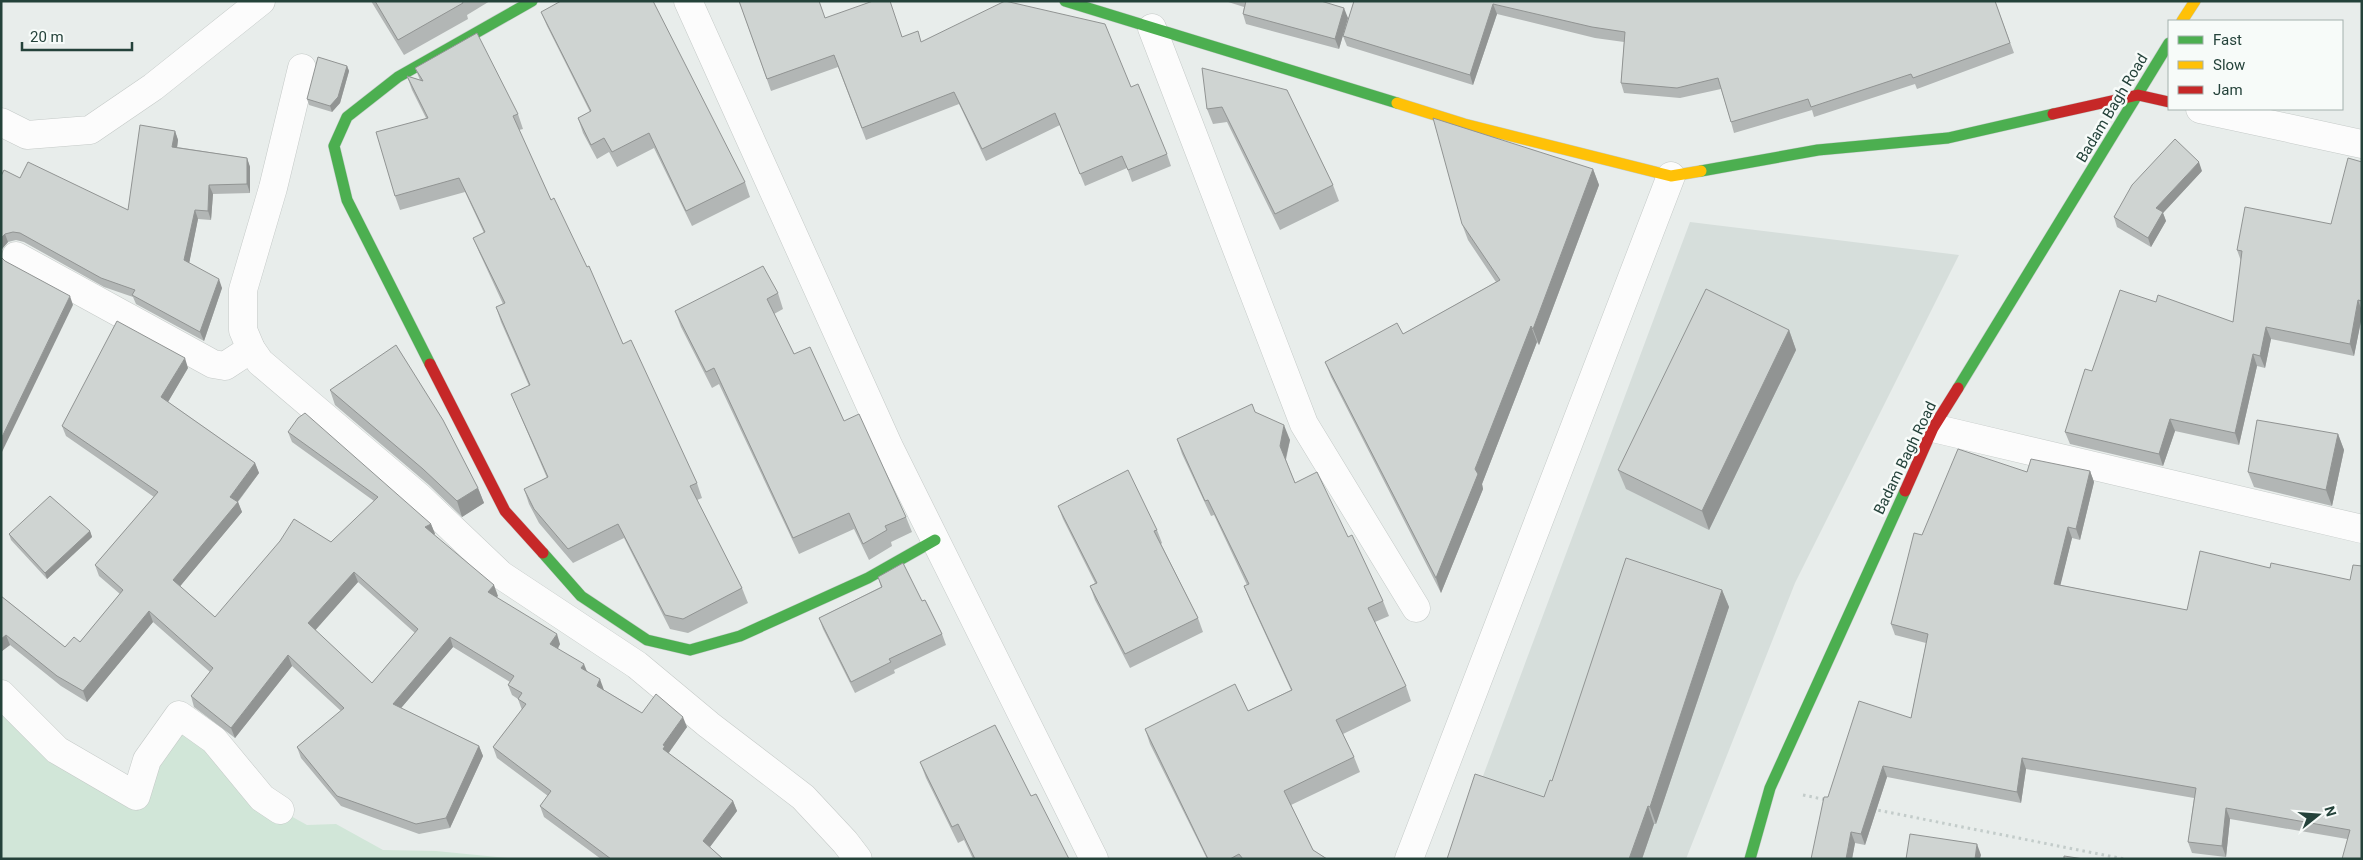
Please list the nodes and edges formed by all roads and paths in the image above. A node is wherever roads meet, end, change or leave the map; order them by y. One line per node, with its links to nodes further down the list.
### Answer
1 (262, 1): 13 (street)
2 (532, 1): 20 (street)
3 (688, 1): 20 (street)
4 (1065, 1): 7 (street)
5 (2194, 1): 6 (street)
6 (2183, 20)
7 (1152, 28): 15 (street); 21 (street)
8 (2168, 45): 10 (street, Badam Bagh Road)
9 (302, 68): 17 (street)
10 (2138, 95): 11 (street); 15 (street); 18 (street, Badam Bagh Road)
11 (2168, 102)
12 (2205, 110): 14 (street)
13 (1, 122)
14 (2362, 144)
15 (1671, 176): 29 (street)
16 (16, 256): 17 (street)
17 (251, 349): 27 (street)
18 (1933, 428): 19 (street); 23 (street, Badam Bagh Road)
19 (2362, 529)
20 (935, 540): 28 (street)
21 (1416, 608)
22 (1, 694): 26 (street)
23 (1770, 788): 24 (path); 30 (street, Badam Bagh Road)
24 (1837, 802)
25 (1866, 807): 31 (path)
26 (280, 810)
27 (858, 859)
28 (1094, 859)
29 (1409, 859)
30 (1750, 859)
31 (2124, 859)

